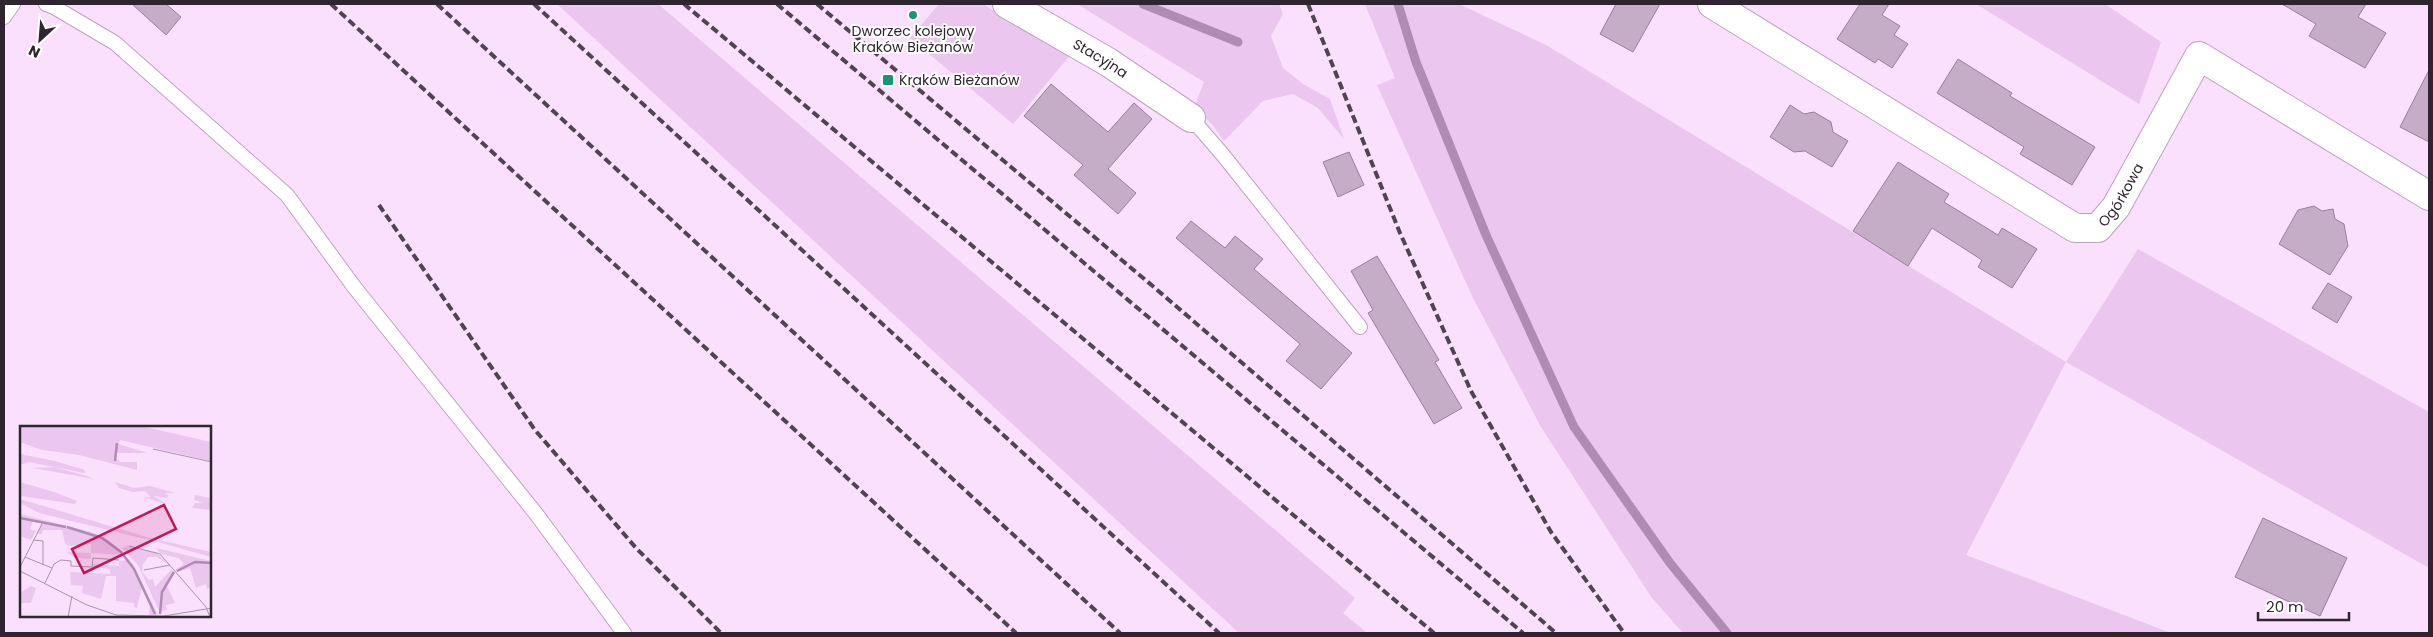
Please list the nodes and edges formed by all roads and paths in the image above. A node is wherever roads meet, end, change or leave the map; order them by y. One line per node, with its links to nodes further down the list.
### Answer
1 (13, 4): 5 (lane)
2 (46, 4): 9 (lane)
3 (1007, 4): 6 (street, Stacyjna)
4 (1712, 4): 7 (street, Ogórkowa)
5 (4, 17)
6 (1191, 118): 8 (lane)
7 (2429, 196)
8 (1360, 327)
9 (624, 633)

